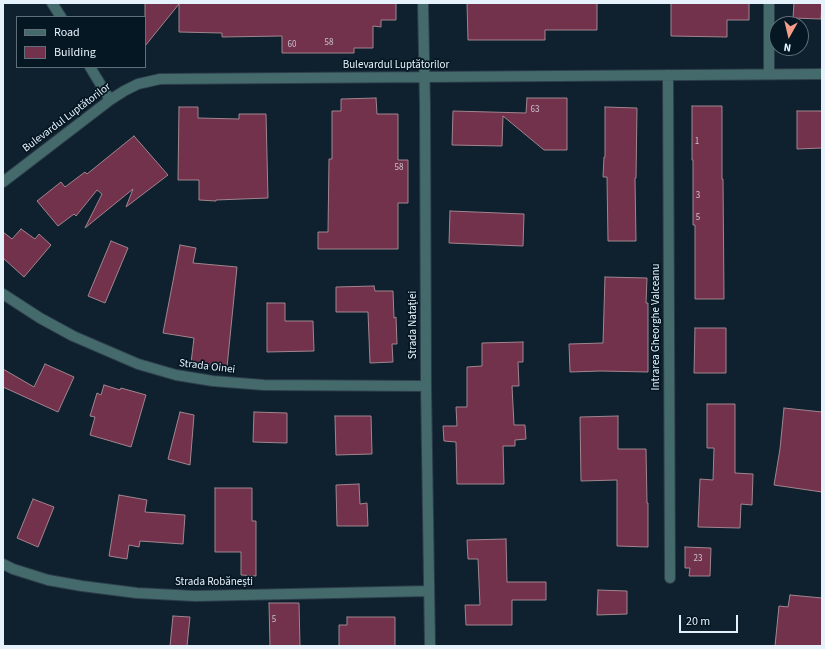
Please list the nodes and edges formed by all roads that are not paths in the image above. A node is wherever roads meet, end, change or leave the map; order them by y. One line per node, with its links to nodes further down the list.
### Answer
1 (52, 3): 4 (street)
2 (423, 3): 9 (street, Strada Natației)
3 (769, 3): 6 (street)
4 (60, 16)
5 (91, 68): 10 (street)
6 (769, 74): 7 (street, Bulevardul Luptătorilor); 8 (street, Bulevardul Luptătorilor)
7 (822, 74)
8 (668, 75): 9 (street, Bulevardul Luptătorilor); 15 (street, Intrarea Gheorghe Valceanu)
9 (424, 77): 10 (street, Bulevardul Luptătorilor); 13 (street, Strada Natației)
10 (110, 100): 11 (street, Bulevardul Luptătorilor)
11 (3, 182)
12 (3, 294): 13 (street, Strada Oinei)
13 (426, 386): 16 (street, Strada Natației)
14 (3, 564): 16 (street, Strada Robănești)
15 (670, 578)
16 (429, 591): 17 (street, Strada Natației)
17 (430, 646)

